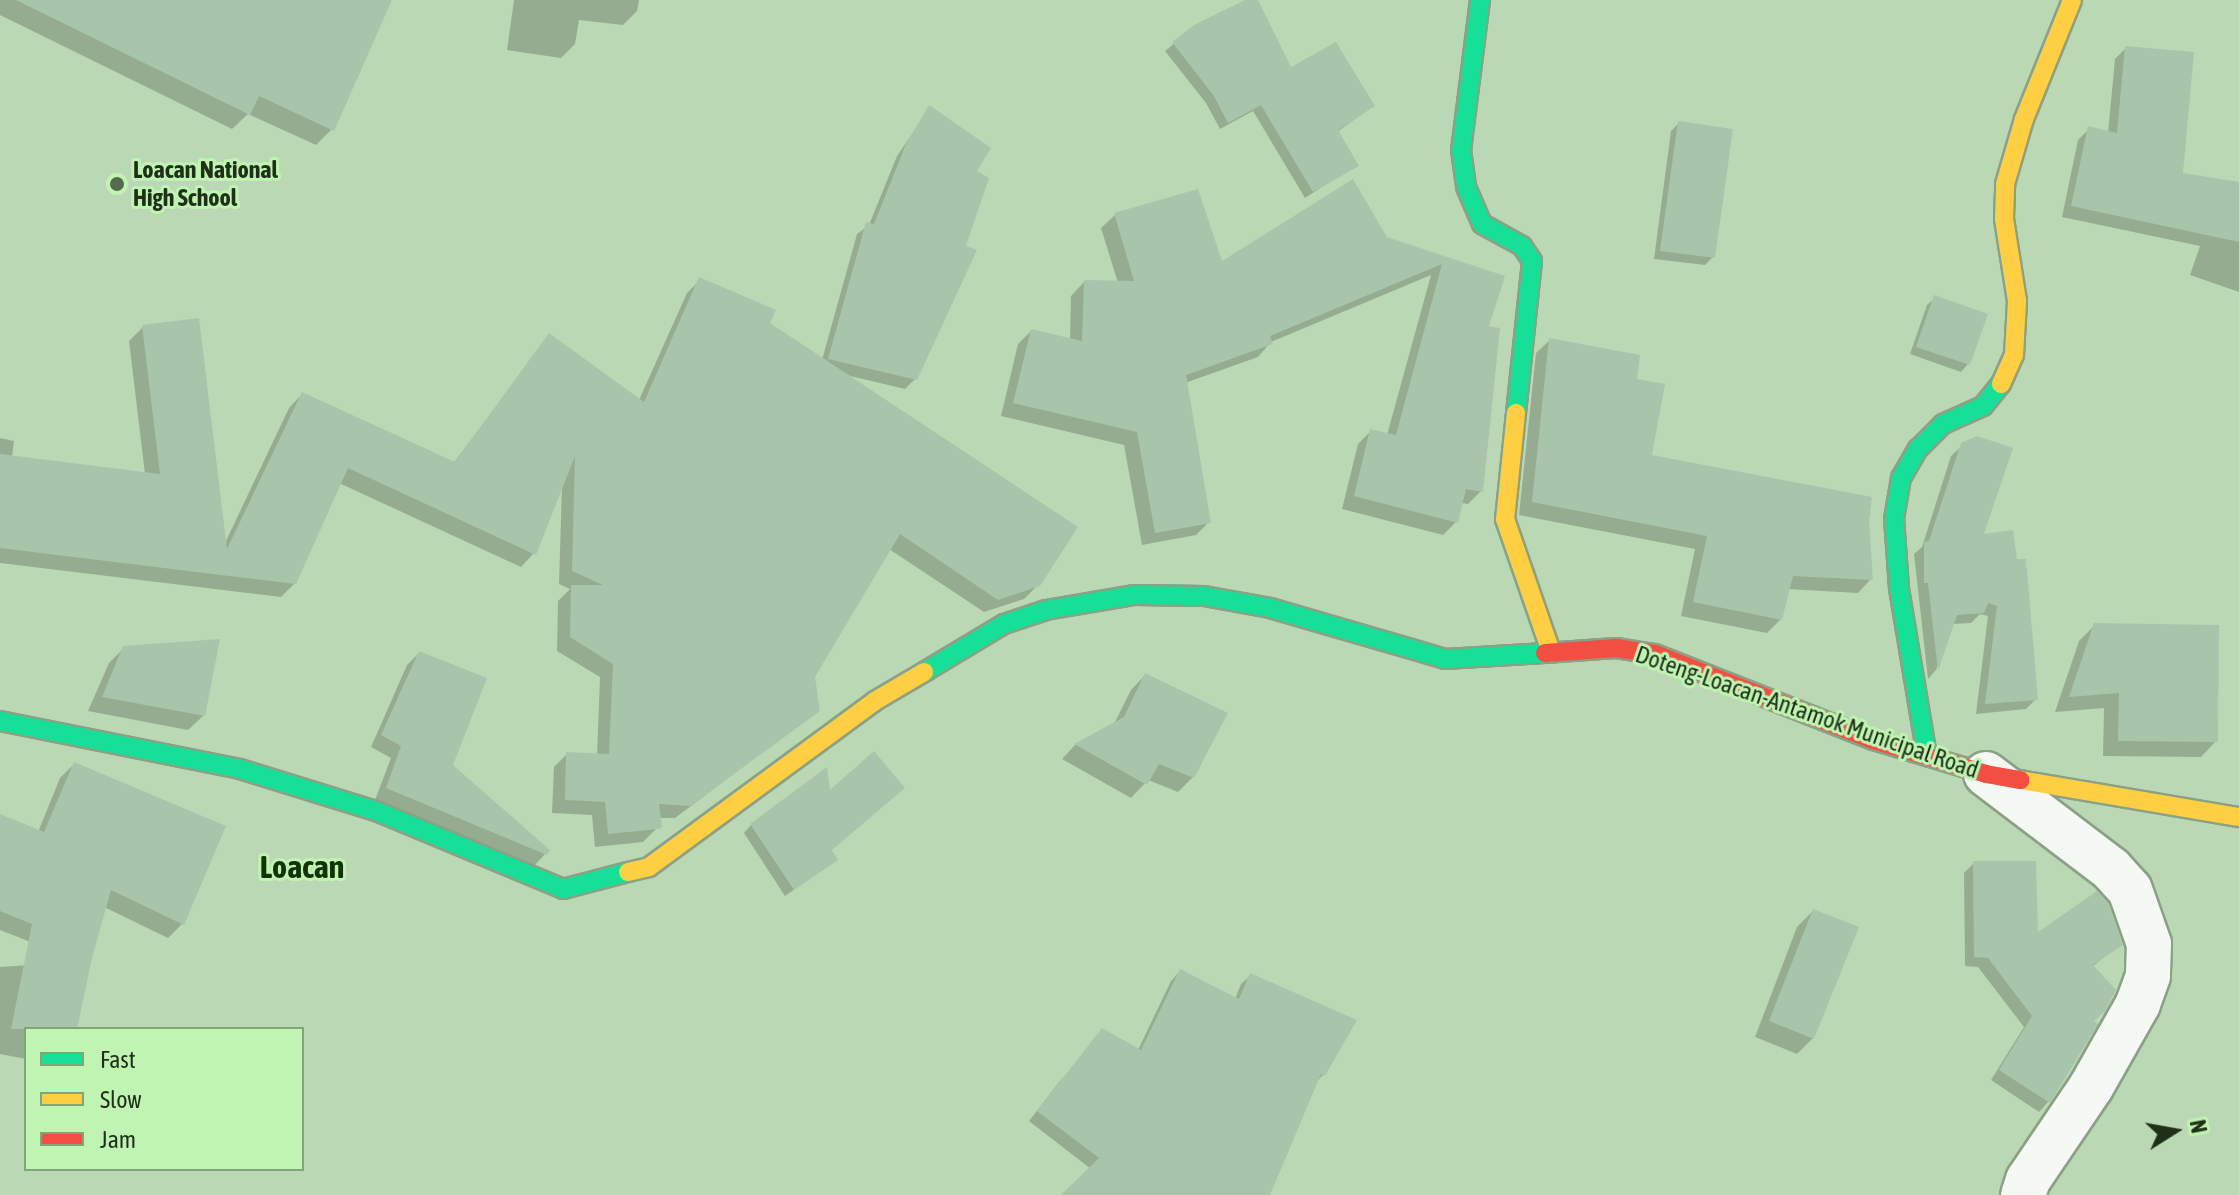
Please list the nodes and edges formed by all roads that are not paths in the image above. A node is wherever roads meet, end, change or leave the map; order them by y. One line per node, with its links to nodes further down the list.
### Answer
1 (1480, 0): 3 (street)
2 (2072, 0): 5 (street)
3 (1551, 652): 4 (street, Doteng-Loacan-Antamok Municipal Road); 5 (street, Doteng-Loacan-Antamok Municipal Road)
4 (0, 721)
5 (1927, 756): 6 (street, Doteng-Loacan-Antamok Municipal Road)
6 (1986, 774): 7 (street, Doteng-Loacan-Antamok Municipal Road); 8 (street)
7 (2239, 817)
8 (2023, 1195)

